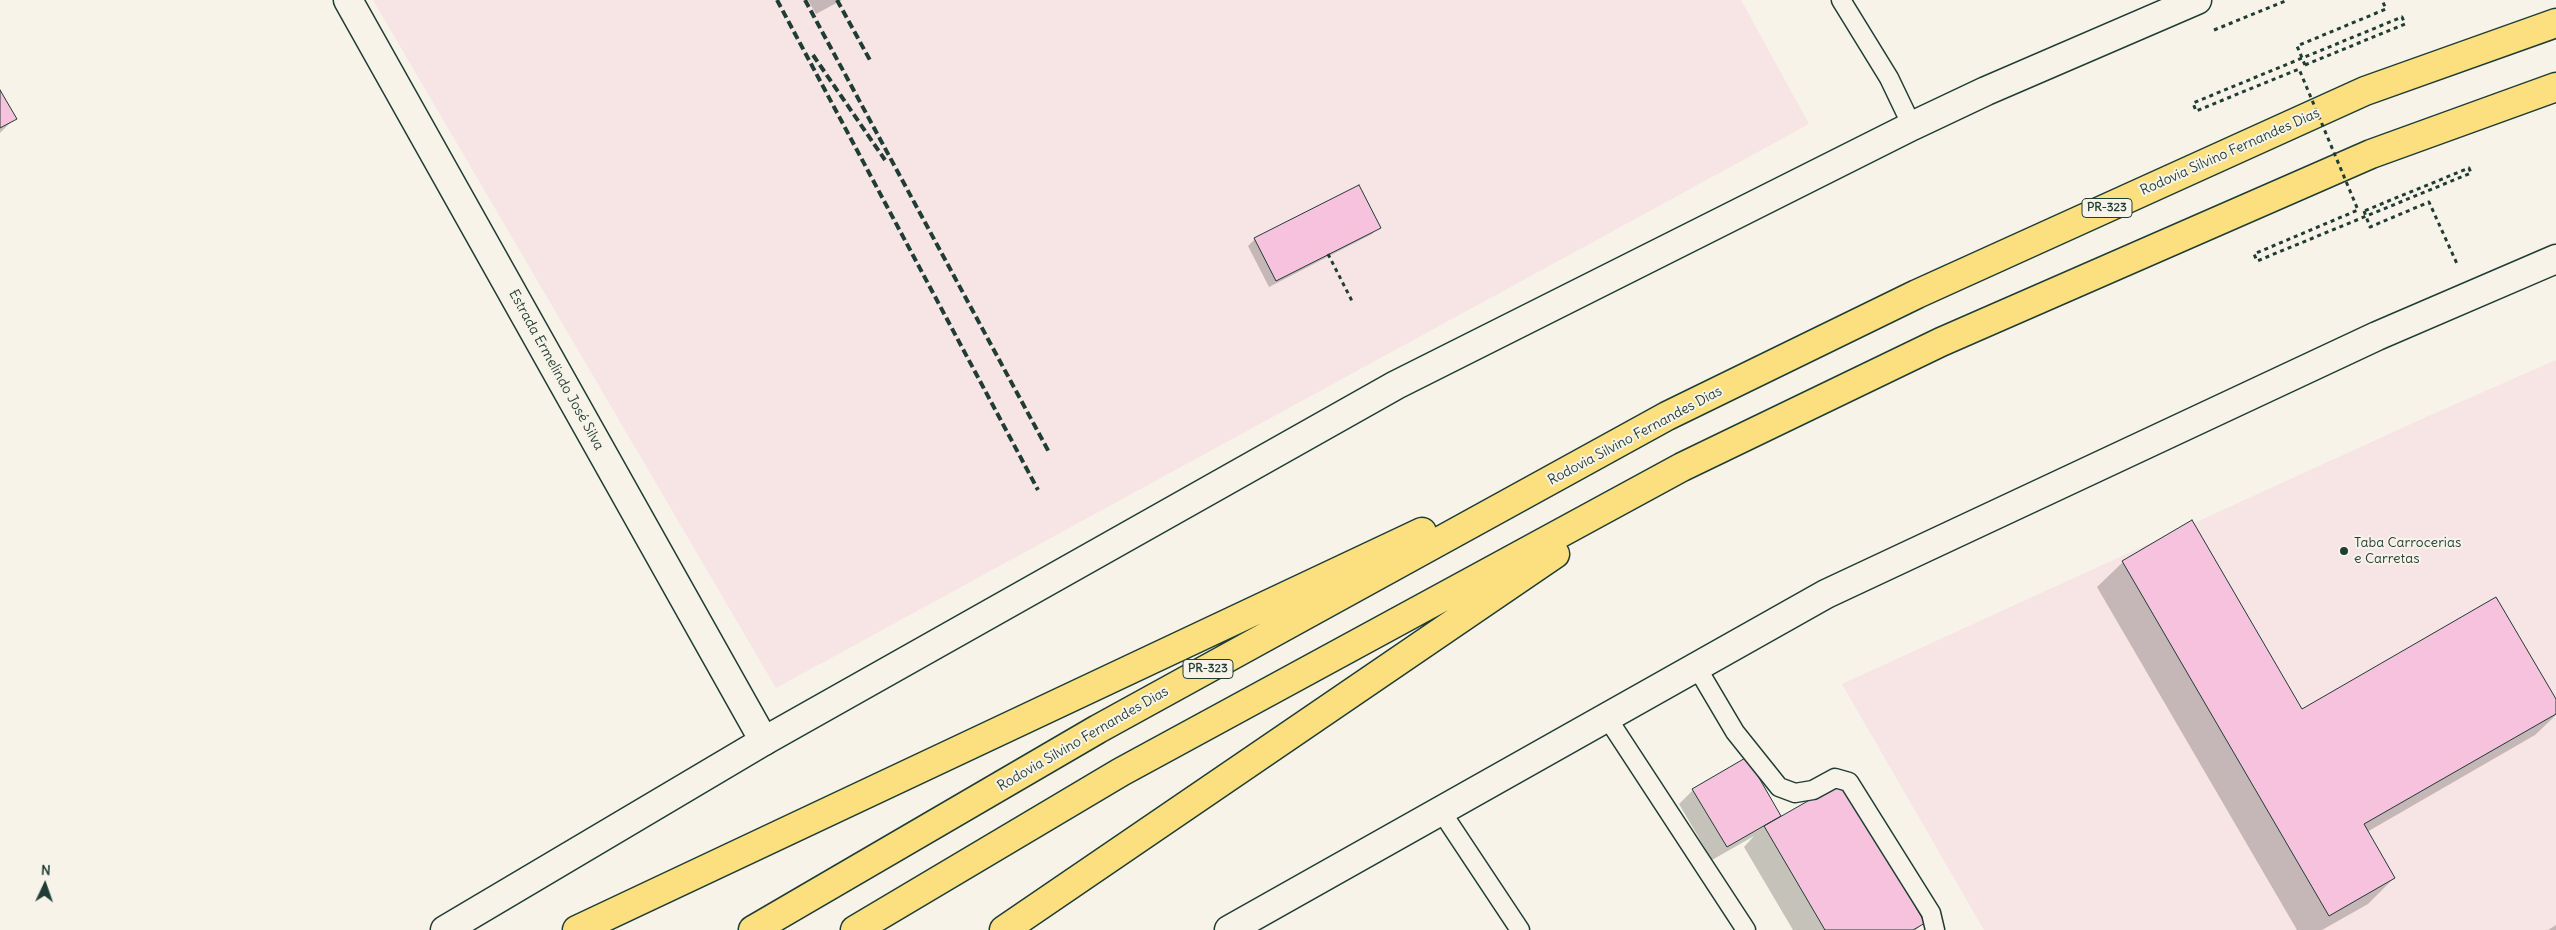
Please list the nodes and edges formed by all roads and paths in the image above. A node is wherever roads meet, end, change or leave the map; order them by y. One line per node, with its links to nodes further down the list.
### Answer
1 (348, 0): 16 (street, Estrada Ermelindo José Silva)
2 (1841, 0): 7 (lane)
3 (2197, 0): 7 (street)
4 (2382, 0): 10 (path, bridge)
5 (2556, 23): 12 (highway, Rodovia Silvino Fernandes Dias / PR-323)
6 (2556, 86): 13 (highway)
7 (1912, 126): 16 (street)
8 (1328, 254): 11 (path)
9 (2556, 259): 10 (street)
10 (2471, 296): 14 (street)
11 (1352, 300)
12 (1667, 416): 19 (highway); 20 (highway, Rodovia Silvino Fernandes Dias / PR-323)
13 (1682, 467): 21 (highway); 22 (highway)
14 (1696, 666): 15 (street); 26 (lane)
15 (1606, 716): 17 (street); 25 (lane)
16 (764, 741): 18 (street)
17 (1441, 811): 23 (street); 24 (lane)
18 (445, 930)
19 (577, 930)
20 (753, 930)
21 (855, 930)
22 (1004, 930)
23 (1229, 930)
24 (1520, 930)
25 (1746, 930)
26 (1935, 930)

